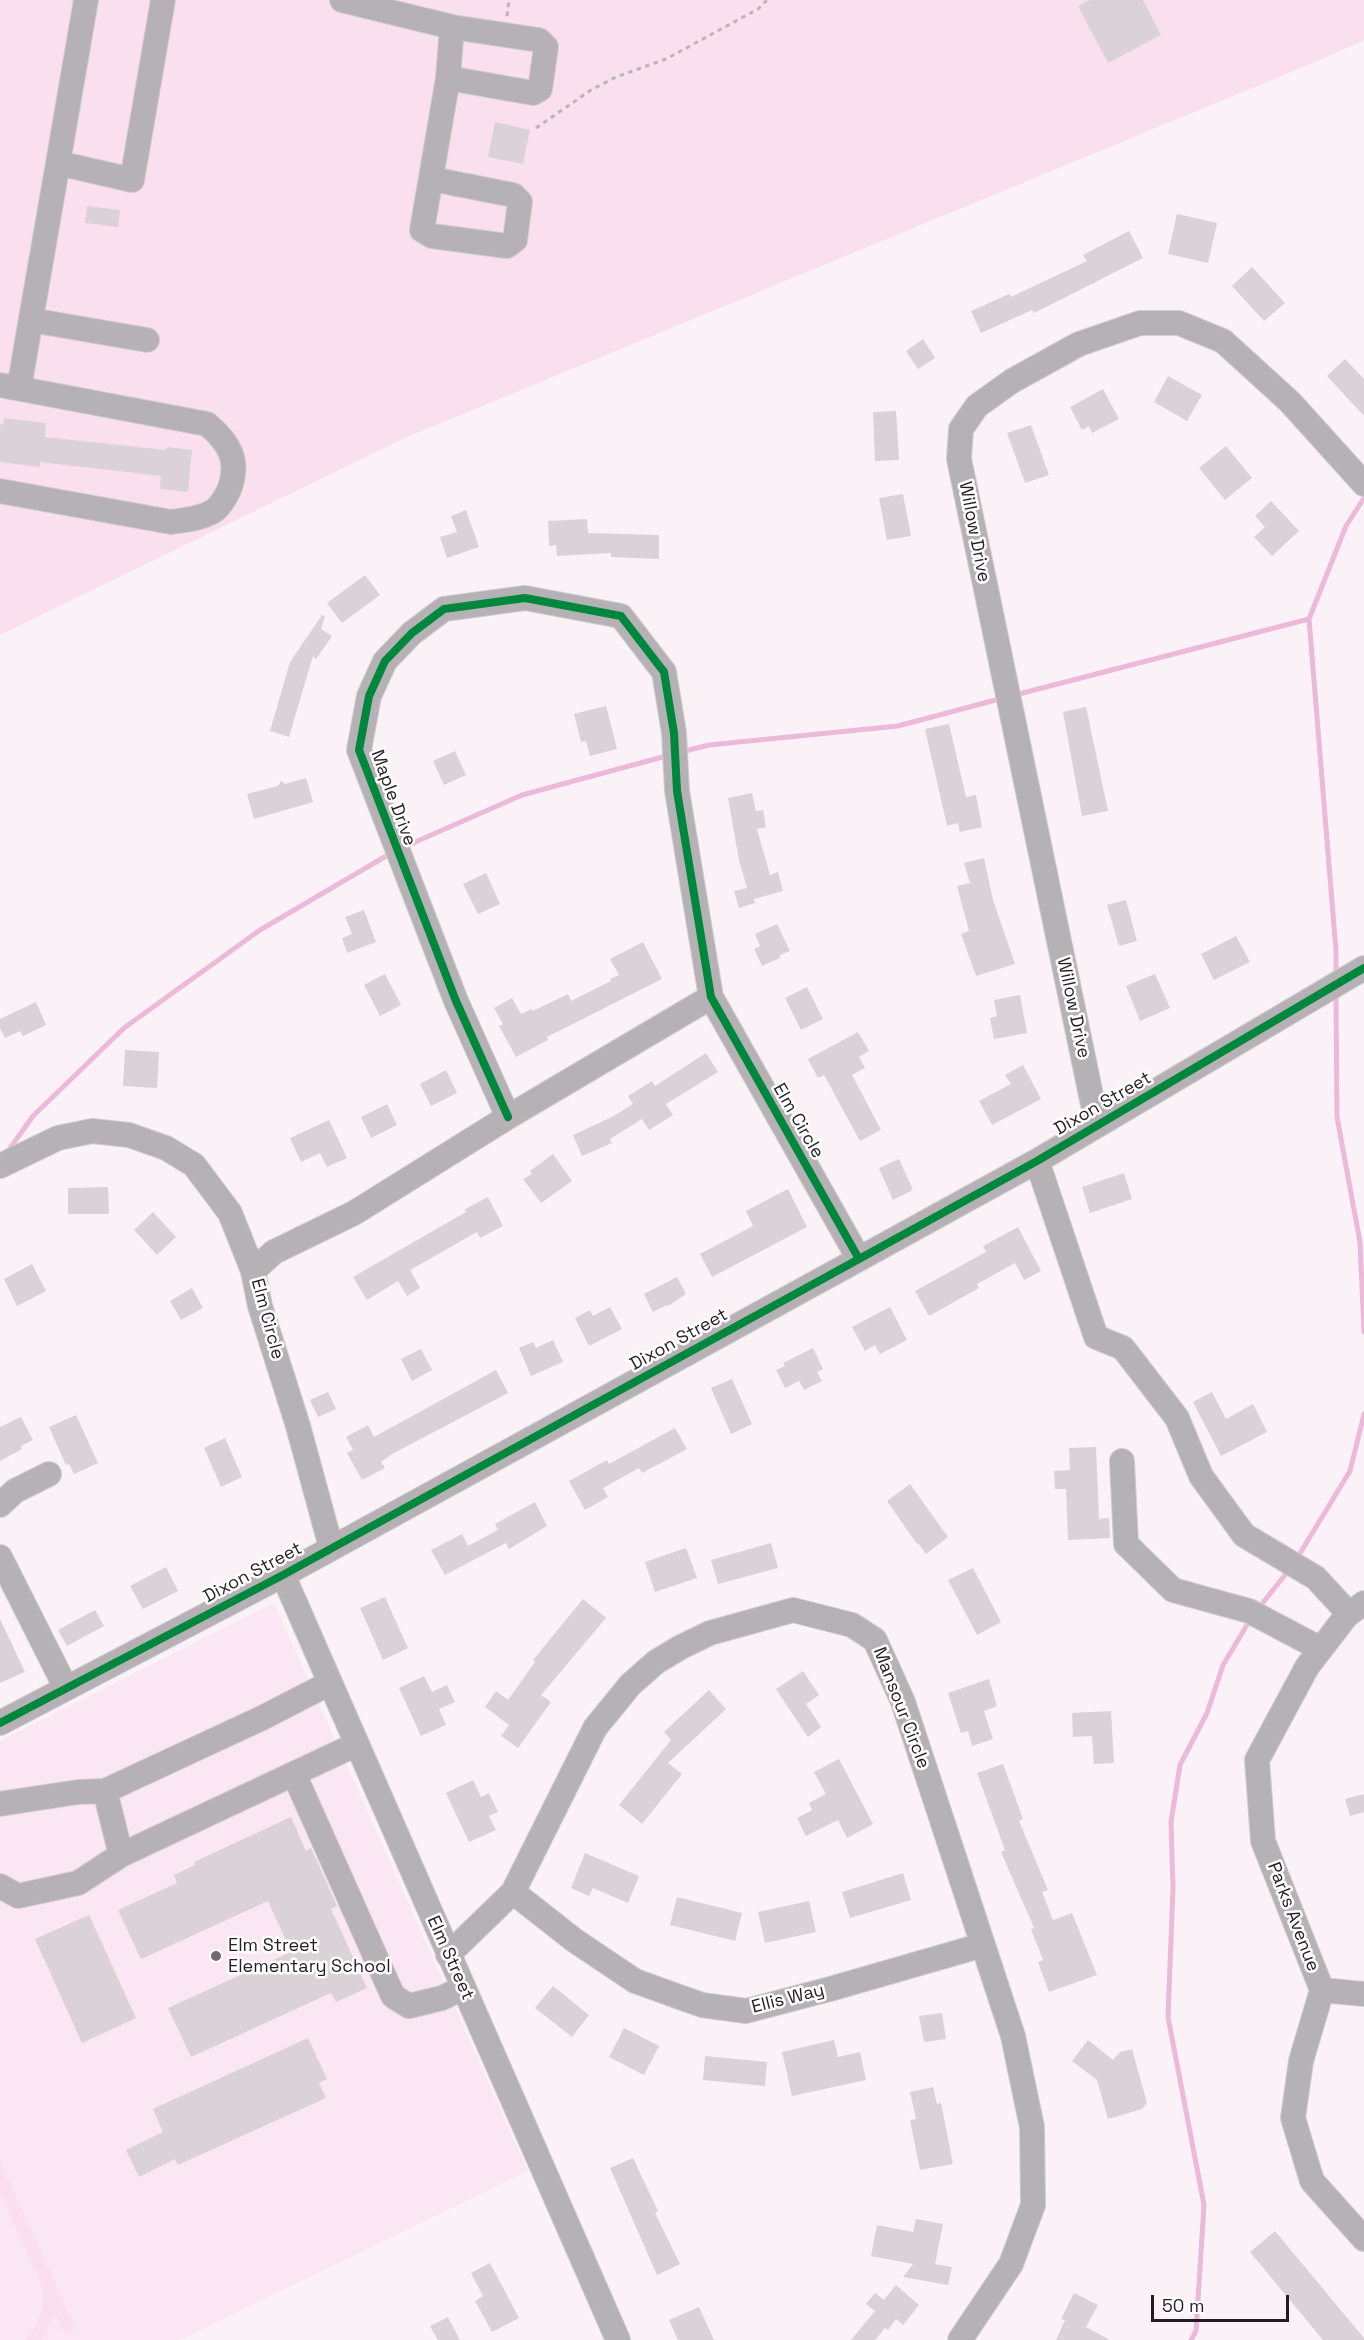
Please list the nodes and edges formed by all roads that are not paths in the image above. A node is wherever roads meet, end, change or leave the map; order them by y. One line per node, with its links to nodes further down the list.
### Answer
1 (86, 0): 6 (street)
2 (163, 0): 6 (street)
3 (342, 0): 4 (street)
4 (452, 27): 5 (street); 5 (street)
5 (448, 78): 7 (street)
6 (58, 163): 8 (street)
7 (432, 179)
8 (31, 320): 9 (street); 10 (street)
9 (147, 340)
10 (10, 386): 12 (street)
11 (1364, 484): 16 (street, Willow Drive)
12 (0, 491)
13 (1364, 968): 16 (street, Dixon Street)
14 (711, 997): 15 (street, Elm Circle); 15 (street, Maple Drive); 19 (street, Elm Circle)
15 (508, 1117): 20 (street, Elm Circle)
16 (1097, 1124): 17 (street, Dixon Street)
17 (1037, 1161): 19 (street, Dixon Street); 27 (street)
18 (0, 1166): 20 (street)
19 (859, 1259): 24 (street, Dixon Street)
20 (253, 1271): 24 (street, Elm Circle)
21 (1122, 1461): 28 (street)
22 (49, 1474): 23 (street)
23 (0, 1505)
24 (331, 1547): 26 (street, Dixon Street)
25 (0, 1557): 30 (street)
26 (283, 1575): 29 (street, Elm Street); 30 (street, Dixon Street)
27 (1357, 1609): 28 (street, Parks Avenue)
28 (1321, 1649): 42 (street, Parks Avenue)
29 (330, 1683): 32 (street, Elm Street); 34 (street)
30 (66, 1688): 31 (street, Dixon Street)
31 (0, 1723)
32 (357, 1744): 33 (street); 40 (street, Elm Street)
33 (294, 1774): 36 (street); 41 (street)
34 (105, 1791): 35 (street); 36 (street)
35 (0, 1804)
36 (121, 1855): 37 (street)
37 (0, 1886)
38 (513, 1892): 39 (street, Ellis Way); 39 (street, Mansour Circle); 40 (street, Mansour Circle)
39 (982, 1945): 46 (street, Mansour Circle)
40 (448, 1955): 41 (street, Elm Street)
41 (463, 1988): 45 (street, Elm Street)
42 (1322, 1990): 43 (street); 44 (street, Parks Avenue)
43 (1364, 1994)
44 (1364, 2239)
45 (615, 2339)
46 (960, 2340)

